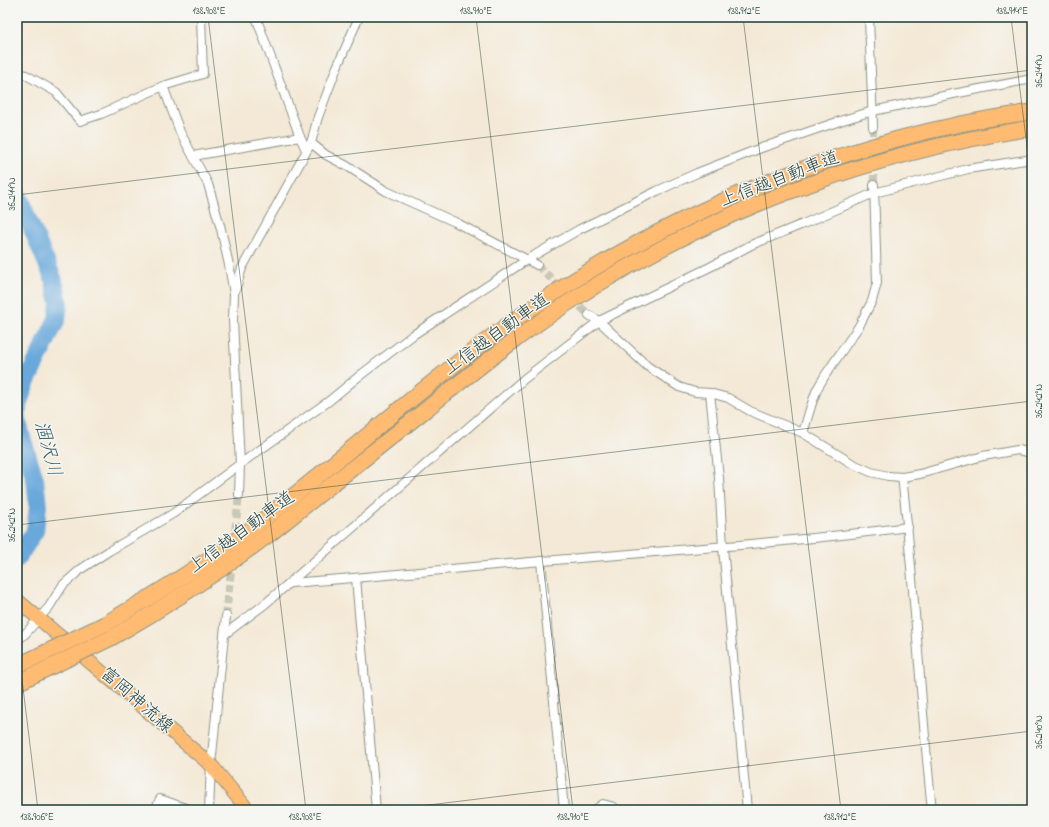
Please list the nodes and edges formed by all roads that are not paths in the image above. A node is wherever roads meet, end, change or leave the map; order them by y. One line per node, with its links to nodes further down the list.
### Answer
1 (201, 17): 7 (street)
2 (256, 17): 12 (street)
3 (359, 17): 13 (street)
4 (869, 17): 8 (street)
5 (17, 72): 7 (street)
6 (1032, 79): 8 (street)
7 (163, 86): 15 (street)
8 (873, 112): 10 (street); 18 (street)
9 (1032, 112): 39 (highway, 上信越自動車道, bridge)
10 (874, 127)
11 (1032, 128): 40 (highway, 上信越自動車道, bridge)
12 (300, 137): 14 (street); 15 (street)
13 (311, 143): 14 (street); 18 (street)
14 (306, 150): 20 (street)
15 (193, 156): 20 (street)
16 (1032, 159): 17 (street)
17 (874, 189): 22 (street); 24 (street)
18 (528, 259): 19 (street); 26 (street)
19 (537, 265)
20 (234, 294): 26 (street)
21 (589, 315): 22 (street)
22 (599, 321): 23 (street); 33 (street)
23 (710, 393): 24 (street); 30 (street)
24 (803, 433): 27 (street)
25 (1032, 453): 27 (street)
26 (240, 464): 28 (street); 35 (street)
27 (902, 477): 29 (street)
28 (239, 495)
29 (908, 527): 30 (street); 51 (street)
30 (723, 547): 31 (street); 50 (street)
31 (541, 561): 32 (street); 47 (street)
32 (356, 578): 33 (street); 46 (street)
33 (290, 582): 37 (street)
34 (17, 600): 35 (main road, 富岡神流線)
35 (37, 615): 38 (street); 41 (main road, 富岡神流線)
36 (226, 616): 37 (street)
37 (225, 634): 41 (street)
38 (17, 642)
39 (17, 666)
40 (17, 684)
41 (211, 765): 44 (street); 45 (main road, 富岡神流線)
42 (154, 810): 43 (street)
43 (191, 810)
44 (209, 810)
45 (248, 810)
46 (376, 810)
47 (564, 810)
48 (595, 810): 49 (street)
49 (616, 810)
50 (747, 810)
51 (932, 810)

